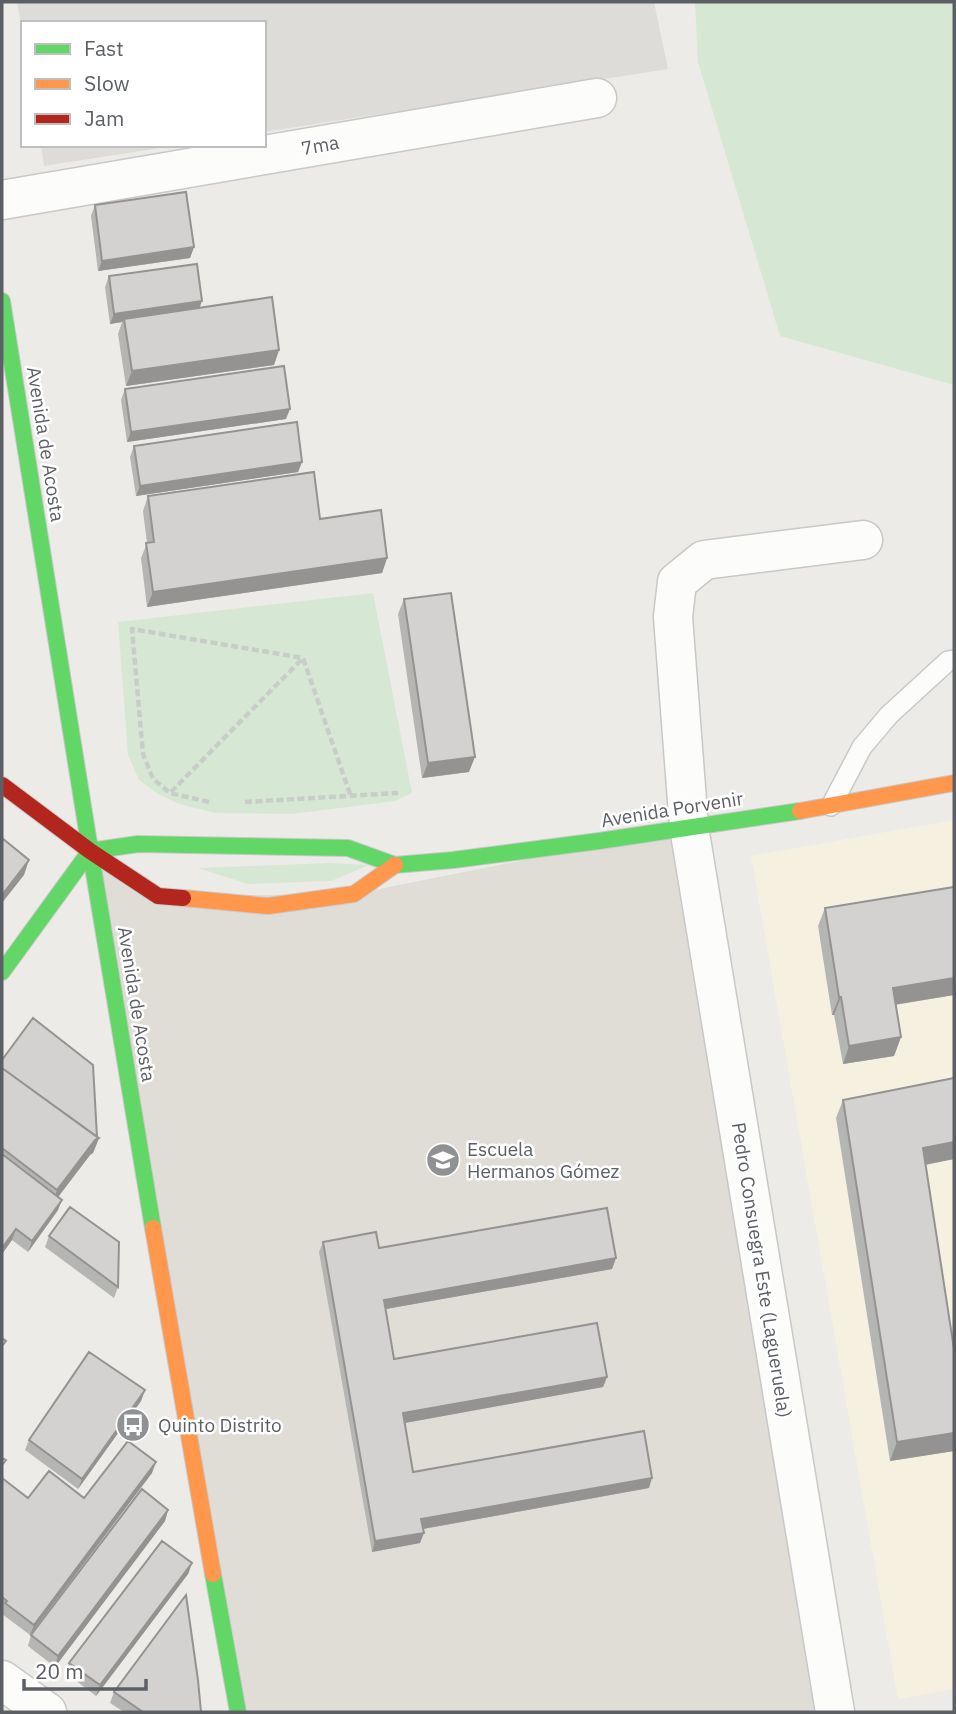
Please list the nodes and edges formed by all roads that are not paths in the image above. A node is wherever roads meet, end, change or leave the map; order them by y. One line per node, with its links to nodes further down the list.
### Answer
1 (597, 98): 2 (street, 7ma)
2 (2, 200)
3 (2, 301): 10 (main road, Avenida de Acosta)
4 (863, 540): 9 (street, Pedro Consuegra Este (Lagueruela))
5 (954, 660): 8 (lane)
6 (954, 783): 8 (main road, Avenida Porvenir)
7 (2, 785): 10 (main road)
8 (831, 806): 9 (main road, Avenida Porvenir)
9 (689, 827): 11 (main road, Avenida Porvenir); 16 (street, Pedro Consuegra Este (Lagueruela))
10 (90, 851): 11 (main road, Avenida Porvenir); 11 (main road); 12 (main road); 15 (main road, Avenida de Acosta)
11 (395, 865)
12 (2, 972)
13 (2, 1680): 14 (street)
14 (47, 1712)
15 (238, 1712)
16 (835, 1712)

